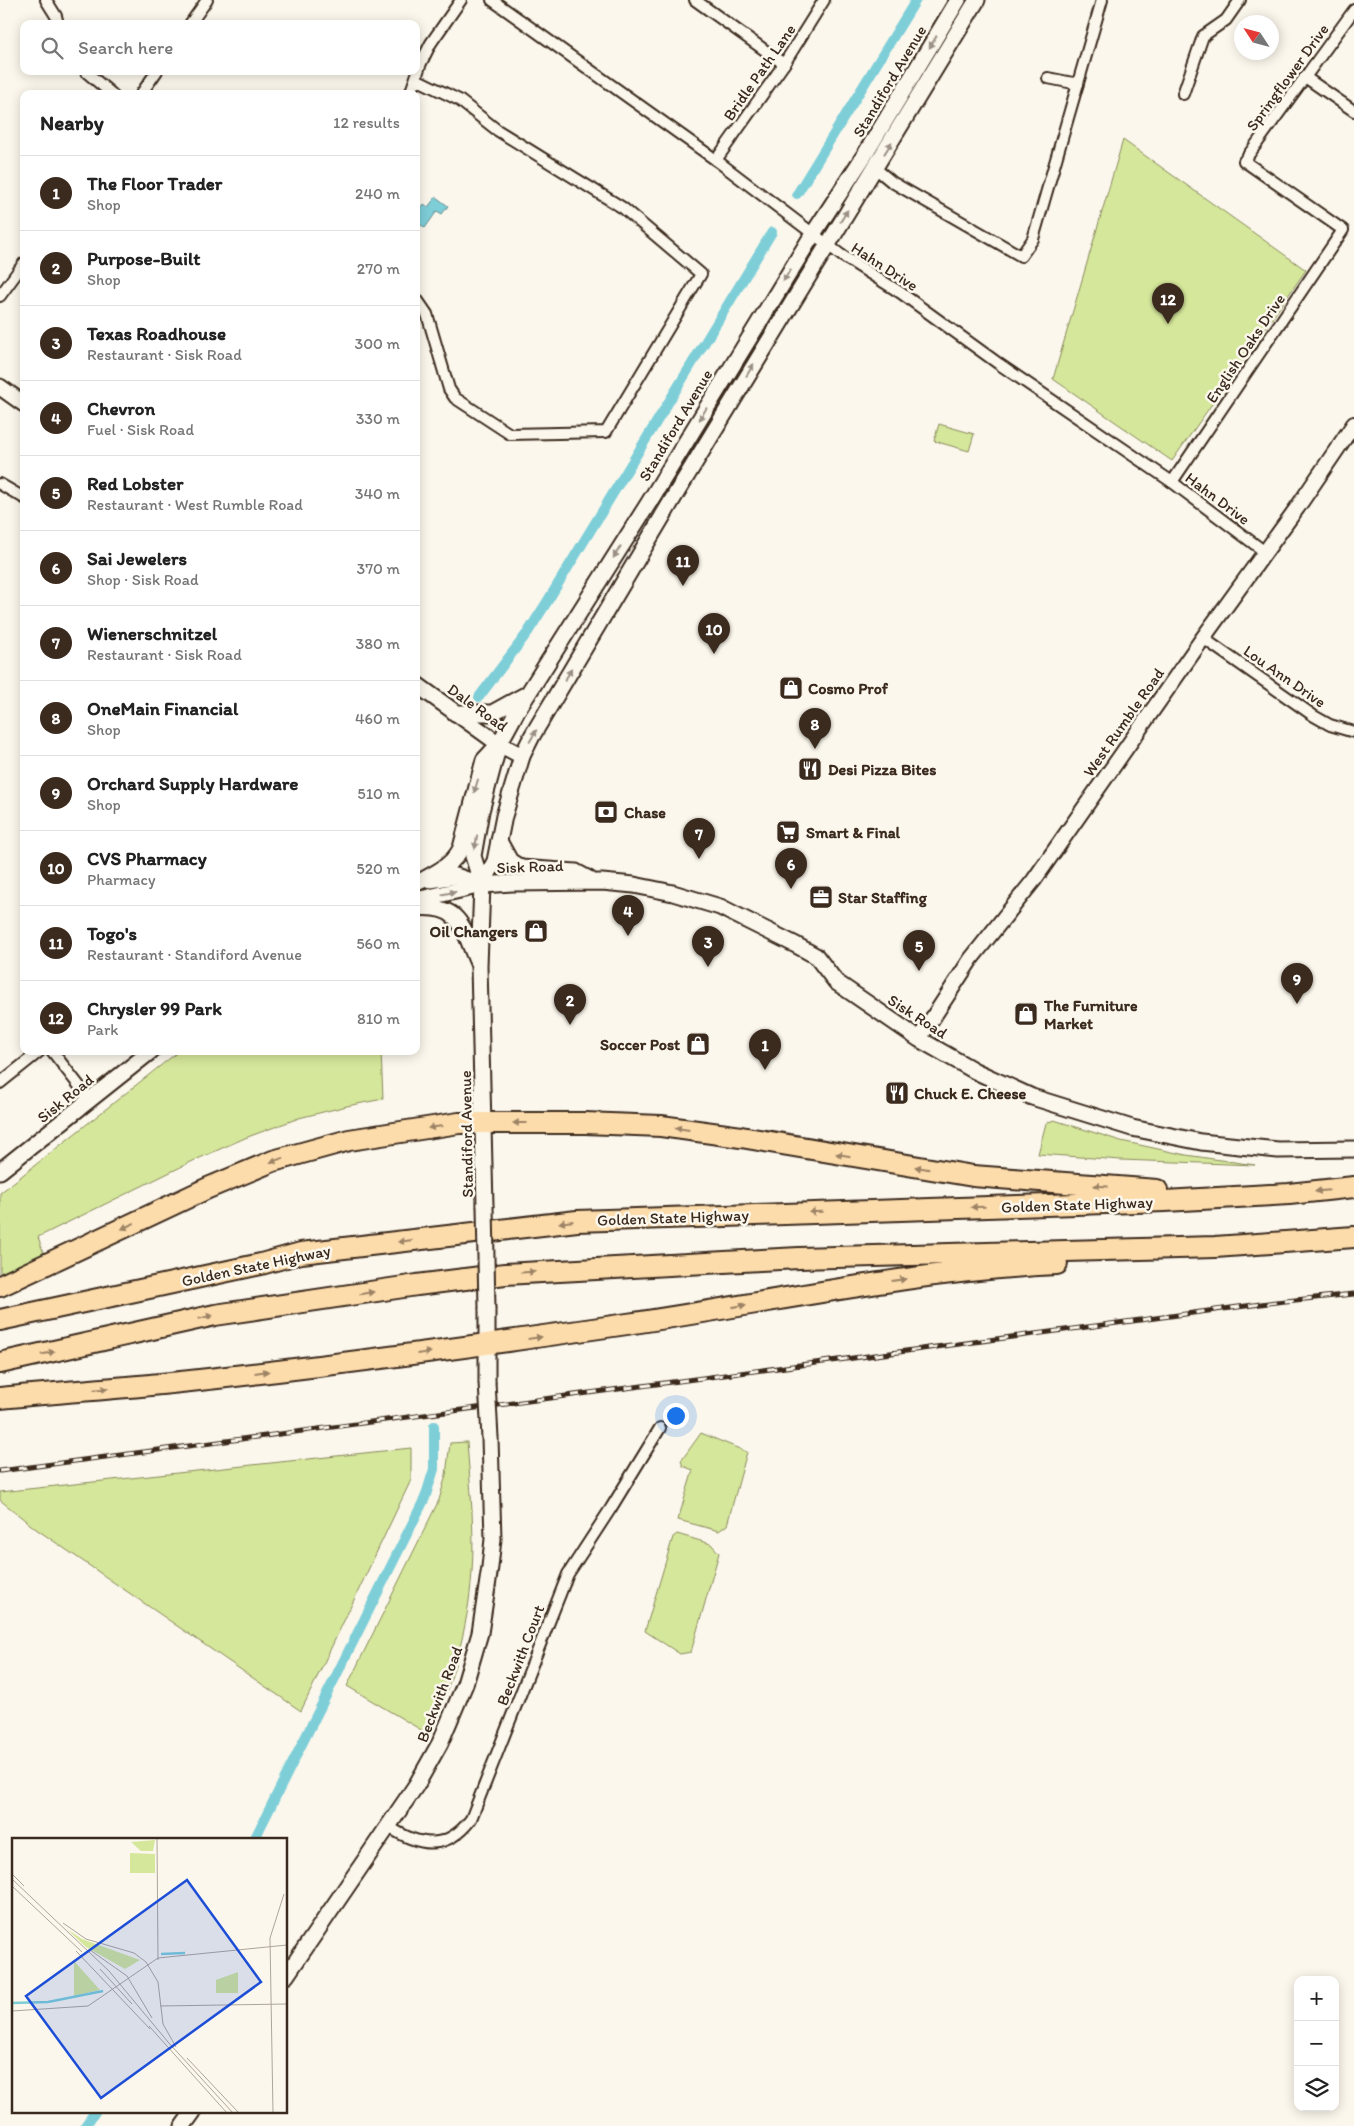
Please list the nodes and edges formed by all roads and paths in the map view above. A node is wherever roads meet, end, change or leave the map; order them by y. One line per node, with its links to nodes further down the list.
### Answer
1 (46, 0): 12 (street)
2 (207, 0): 13 (street)
3 (461, 0): 15 (street)
4 (492, 0): 28 (street, Hahn Drive)
5 (695, 0): 14 (street)
6 (824, 0): 14 (street, Bridle Path Lane)
7 (958, 0): 31 (main road, Standiford Avenue, one-way to 31)
8 (977, 0): 29 (main road, Standiford Avenue, one-way to 8)
9 (1102, 0): 22 (street)
10 (1240, 0): 26 (street)
11 (1354, 10): 19 (street, Springflower Drive)
12 (57, 20)
13 (193, 20)
14 (784, 64): 28 (street, Bridle Path Lane)
15 (420, 70)
16 (90, 75): 23 (street)
17 (154, 75): 24 (street)
18 (418, 75): 21 (street)
19 (1305, 77): 27 (street); 30 (street, Springflower Drive)
20 (1048, 78): 22 (street)
21 (416, 79): 25 (street); 35 (street)
22 (1078, 84): 29 (street)
23 (107, 90)
24 (144, 90)
25 (412, 90)
26 (1184, 94)
27 (1354, 111)
28 (716, 160): 31 (street, Hahn Drive)
29 (875, 168): 32 (main road, Standiford Avenue, one-way to 29)
30 (1343, 230): 39 (street, English Oaks Drive)
31 (813, 234): 32 (street, Hahn Drive); 45 (main road, Standiford Avenue, one-way to 45)
32 (826, 244): 39 (street, Hahn Drive); 49 (main road, Standiford Avenue, one-way to 32)
33 (20, 268): 34 (street)
34 (0, 296)
35 (420, 304)
36 (0, 387): 37 (main road)
37 (20, 401)
38 (1354, 424): 42 (street, West Rumble Road)
39 (1172, 482): 42 (street, Hahn Drive)
40 (0, 484): 41 (street)
41 (20, 496)
42 (1265, 552): 43 (street, West Rumble Road)
43 (1203, 638): 47 (street, Lou Ann Drive); 58 (street, West Rumble Road)
44 (420, 687): 46 (main road, Dale Road)
45 (529, 693): 46 (main road); 48 (main road, Standiford Avenue)
46 (455, 713): 48 (main road, Dale Road)
47 (1354, 732)
48 (499, 744): 49 (main road, Dale Road); 51 (main road, one-way to 51); 54 (main road, Standiford Avenue, one-way to 54)
49 (522, 756): 50 (main road, Standiford Avenue)
50 (499, 841): 53 (main road); 54 (main road, Standiford Avenue)
51 (420, 880)
52 (420, 881): 54 (main road, Sisk Road)
53 (595, 882): 54 (main road, Sisk Road); 58 (main road, Sisk Road)
54 (482, 885): 55 (main road, Sisk Road, one-way to 54); 57 (main road, Standiford Avenue)
55 (420, 899)
56 (420, 908): 57 (main road)
57 (479, 966): 64 (main road, Standiford Avenue)
58 (919, 1039): 65 (main road, Sisk Road)
59 (35, 1055): 62 (street)
60 (55, 1055): 63 (street)
61 (146, 1055): 63 (main road, Sisk Road)
62 (0, 1083)
63 (91, 1101): 66 (main road, Sisk Road)
64 (484, 1124): 68 (highway, one-way to 64); 70 (highway, one-way to 70); 72 (main road, Standiford Avenue, bridge)
65 (1354, 1149)
66 (0, 1171)
67 (1354, 1188): 68 (highway, Golden State Highway, one-way to 68)
68 (1289, 1194): 71 (highway, Golden State Highway, one-way to 71)
69 (1346, 1238): 72 (highway, one-way to 69); 73 (highway, one-way to 69)
70 (0, 1286)
71 (0, 1320)
72 (487, 1344): 74 (main road, Standiford Avenue); 75 (highway, one-way to 72)
73 (0, 1363)
74 (487, 1382): 77 (main road, Beckwith Road, bridge)
75 (0, 1398)
76 (660, 1428): 77 (street, Beckwith Court)
77 (389, 1827): 78 (main road, Beckwith Road)
78 (288, 1973)
79 (191, 2114): 80 (main road)
80 (183, 2126)

